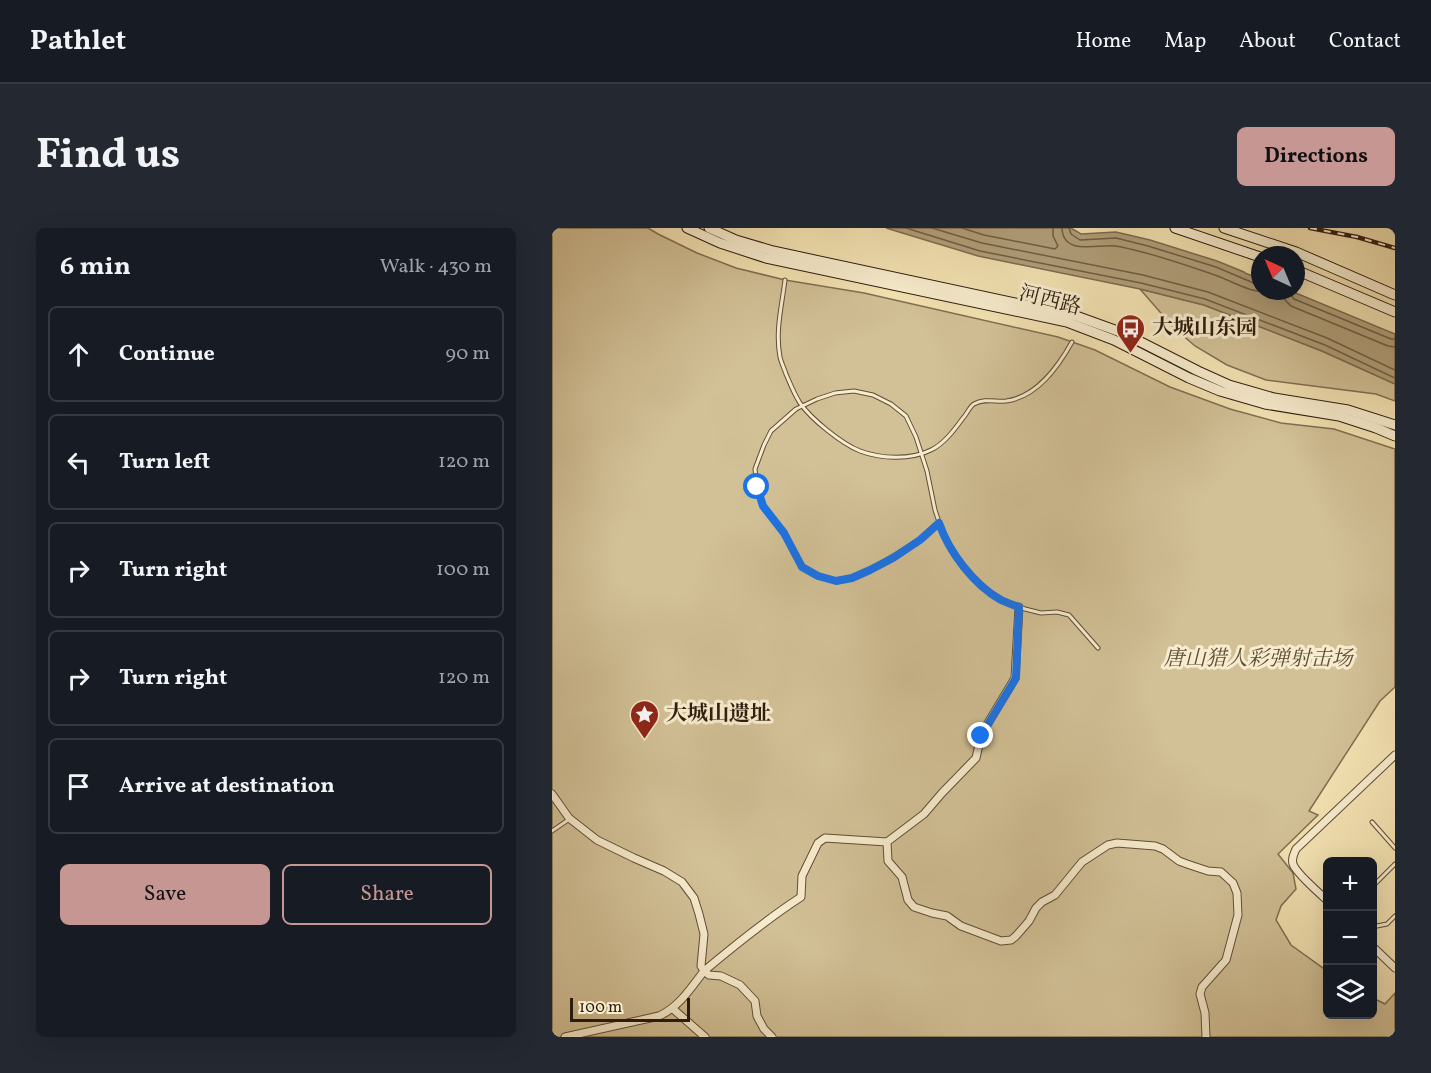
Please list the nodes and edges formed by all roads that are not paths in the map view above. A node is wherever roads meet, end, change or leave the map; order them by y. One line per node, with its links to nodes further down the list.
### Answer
1 (687, 228): 12 (street, 河西路)
2 (709, 228): 11 (street, 河西路)
3 (1175, 228): 5 (street)
4 (1224, 228): 8 (street)
5 (1251, 254)
6 (1305, 274): 9 (street)
7 (785, 280): 10 (lane)
8 (1395, 295)
9 (1395, 312)
10 (1072, 342)
11 (1395, 425)
12 (1395, 436)
13 (939, 523): 13 (lane); 14 (lane)
14 (1019, 607): 15 (lane); 21 (street)
15 (1098, 648)
16 (1395, 755): 25 (street)
17 (552, 794): 18 (street)
18 (569, 818): 20 (lane); 30 (street)
19 (1372, 822): 22 (lane)
20 (552, 831)
21 (887, 842): 30 (street); 35 (street)
22 (1395, 848)
23 (1395, 864): 24 (lane)
24 (1377, 882)
25 (1323, 896)
26 (1395, 916): 27 (lane)
27 (1377, 926)
28 (1377, 951): 29 (street)
29 (1395, 968)
30 (704, 971): 31 (street); 34 (street)
31 (673, 1009): 32 (street); 33 (street)
32 (565, 1037)
33 (705, 1037)
34 (772, 1037)
35 (1206, 1037)

